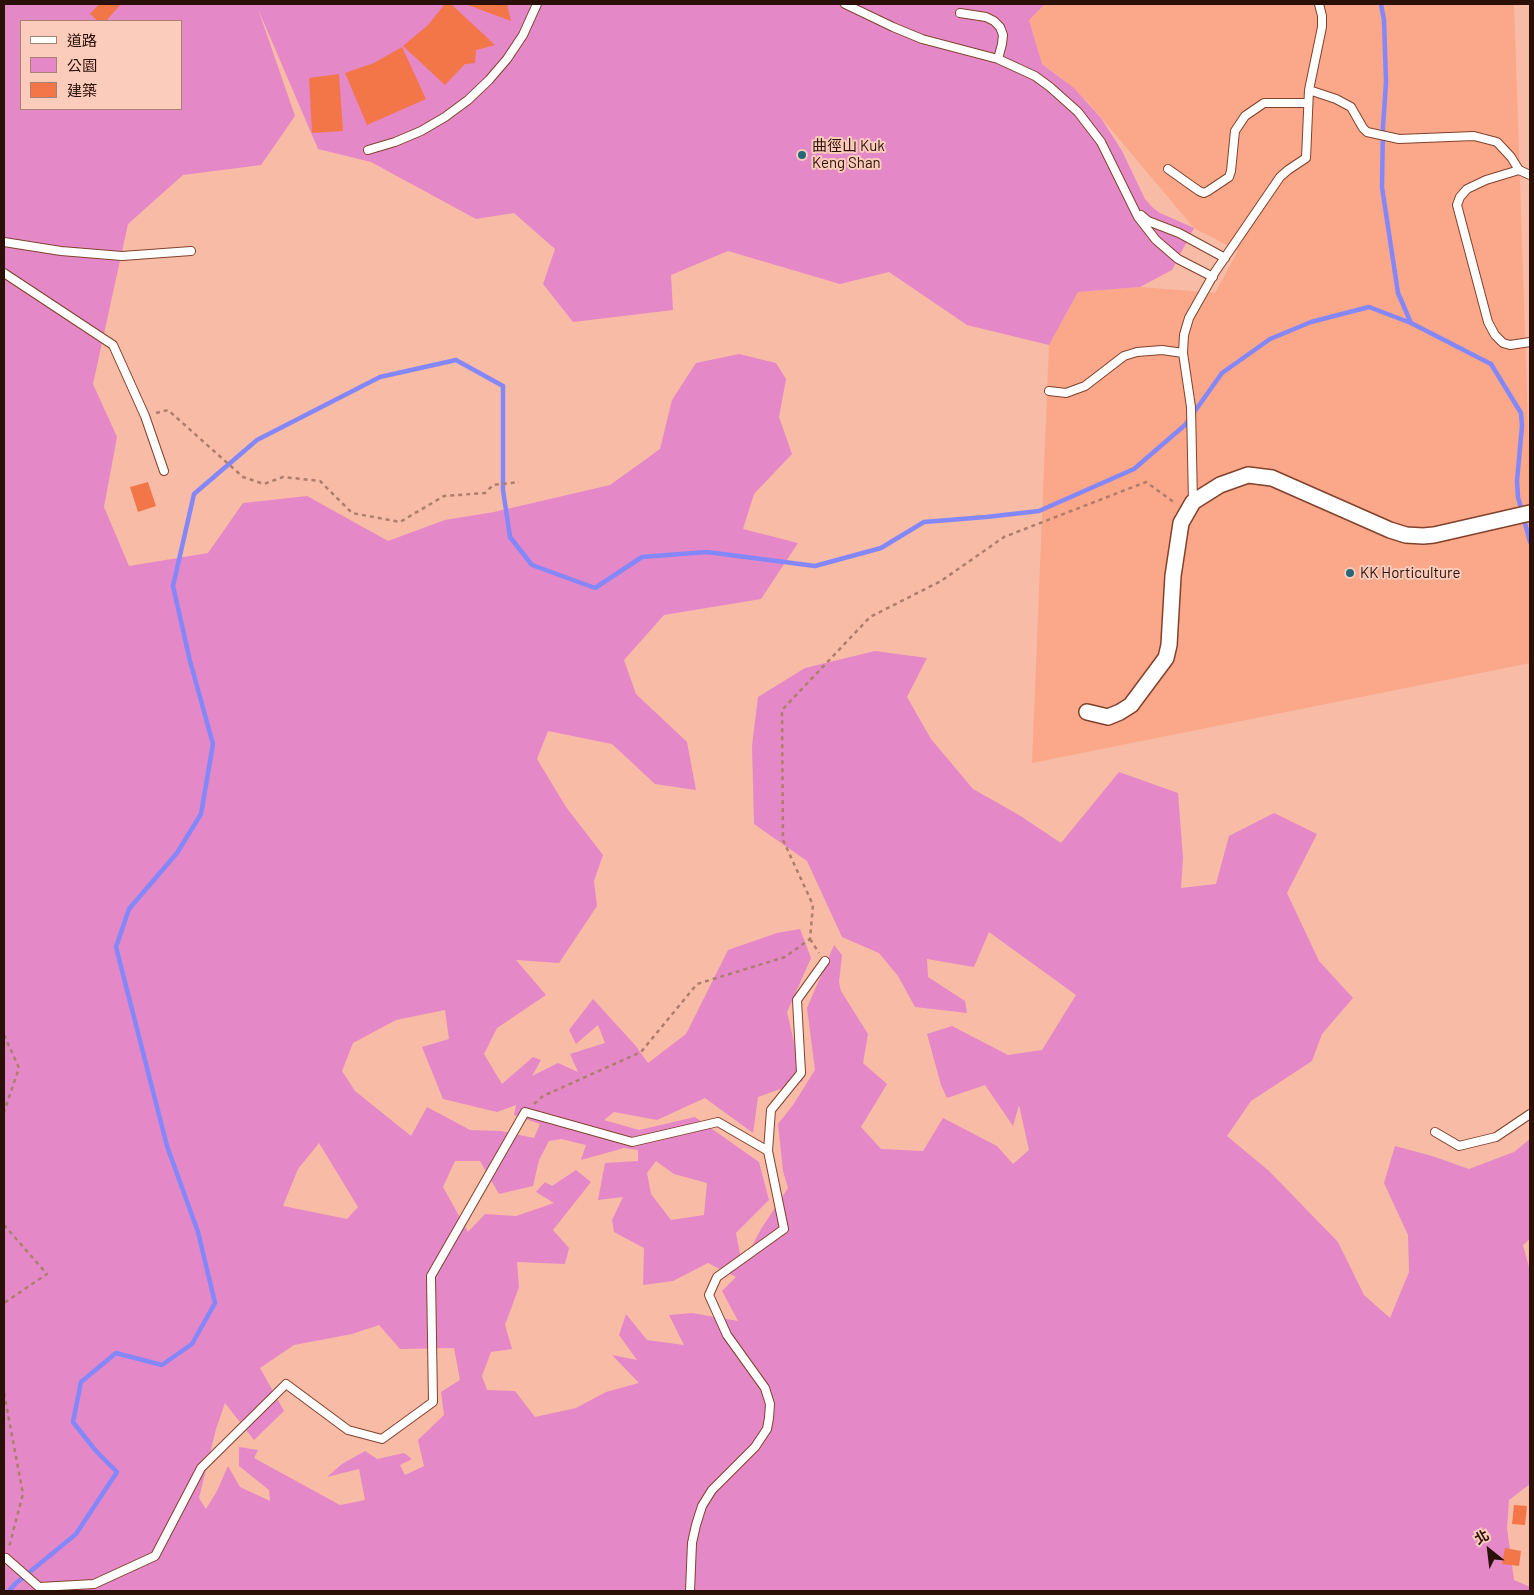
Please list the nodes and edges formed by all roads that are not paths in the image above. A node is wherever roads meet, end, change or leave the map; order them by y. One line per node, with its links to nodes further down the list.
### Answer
1 (537, 4): 8 (lane)
2 (845, 4): 5 (lane)
3 (1319, 4): 6 (lane)
4 (960, 13): 5 (lane)
5 (998, 58): 12 (lane)
6 (1309, 90): 7 (lane); 10 (lane)
7 (1308, 103): 9 (lane); 15 (lane)
8 (368, 150)
9 (1168, 169)
10 (1519, 170): 11 (lane); 18 (lane)
11 (1530, 174)
12 (1132, 204): 15 (lane); 17 (lane)
13 (4, 242): 14 (lane)
14 (191, 251)
15 (1225, 258): 17 (lane)
16 (4, 273): 21 (lane)
17 (1213, 277): 19 (lane)
18 (1530, 342)
19 (1182, 353): 20 (lane); 22 (lane)
20 (1049, 391)
21 (164, 471)
22 (1190, 506): 23 (street); 24 (street)
23 (1530, 513)
24 (1087, 712)
25 (825, 961): 28 (lane)
26 (1530, 1114): 27 (lane)
27 (1435, 1132)
28 (768, 1151): 29 (lane); 30 (lane)
29 (6, 1558)
30 (690, 1591)

